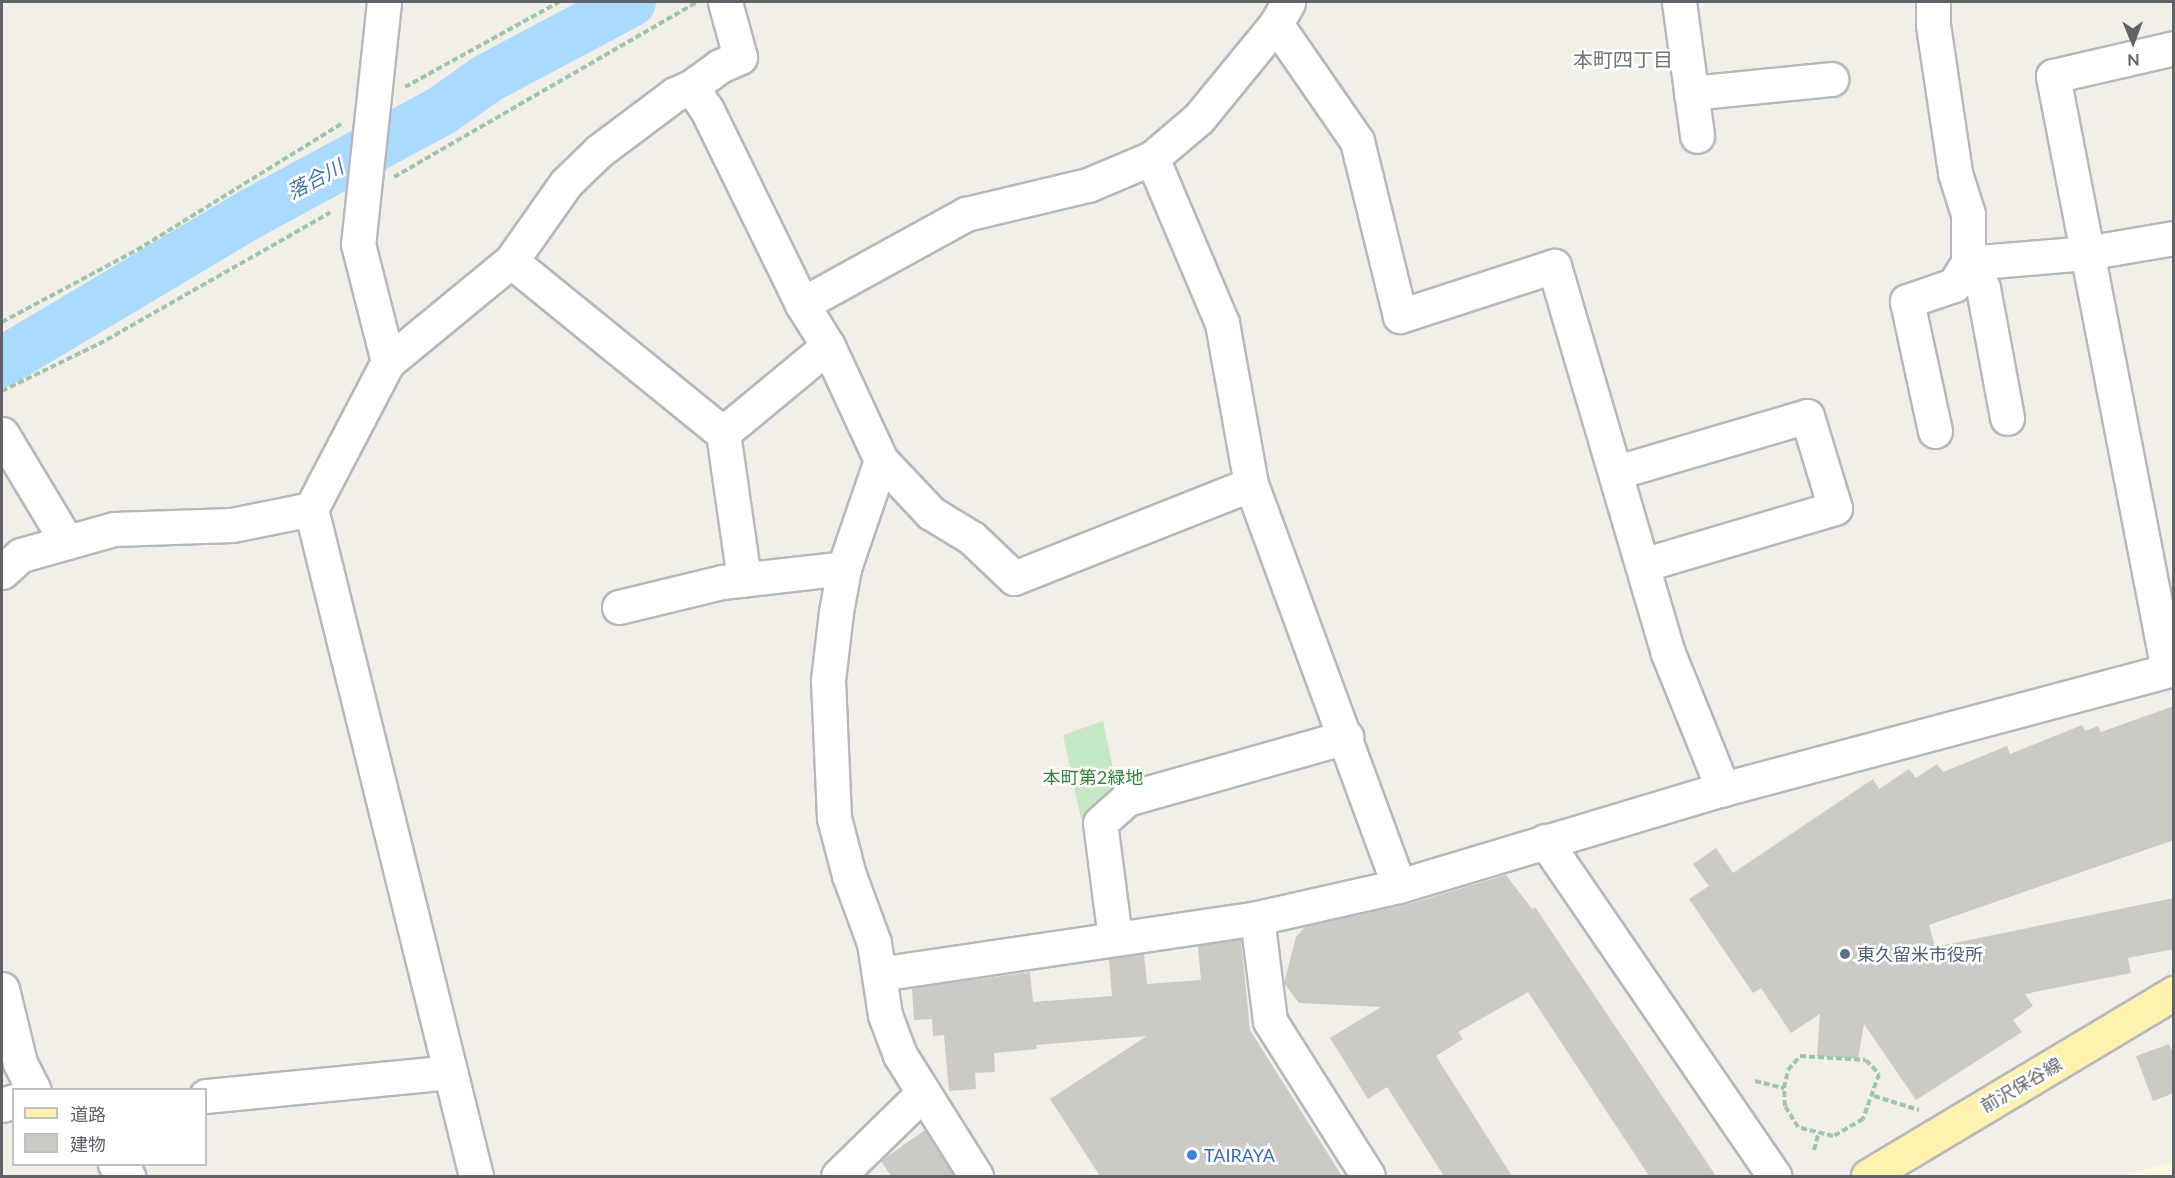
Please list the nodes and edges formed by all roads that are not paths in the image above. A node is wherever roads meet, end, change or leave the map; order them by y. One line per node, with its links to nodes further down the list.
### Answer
1 (724, 2): 8 (street)
2 (1679, 2): 9 (street)
3 (1933, 2): 15 (street)
4 (389, 5): 18 (street)
5 (1282, 13): 11 (street); 24 (street)
6 (2174, 48): 13 (street)
7 (1831, 79): 9 (street)
8 (691, 87): 14 (street); 16 (street)
9 (1691, 93): 10 (street)
10 (1697, 136)
11 (1152, 158): 16 (street); 25 (street)
12 (2174, 238): 13 (street)
13 (2086, 253): 15 (street); 33 (street)
14 (511, 261): 18 (street); 21 (street)
15 (1968, 263): 19 (street); 20 (street)
16 (802, 304): 17 (street)
17 (828, 346): 21 (street); 23 (street)
18 (388, 362): 26 (street)
19 (2007, 417)
20 (1935, 431)
21 (723, 433): 31 (street)
22 (2, 435): 27 (street)
23 (881, 460): 25 (street); 29 (street)
24 (1617, 472): 28 (street); 28 (street)
25 (1251, 484): 34 (street)
26 (311, 509): 27 (street); 43 (street)
27 (67, 542): 30 (street)
28 (1643, 565): 35 (street)
29 (844, 568): 31 (street); 40 (street)
30 (2, 572)
31 (744, 579): 32 (street)
32 (619, 607)
33 (2171, 670): 35 (street)
34 (1346, 737): 37 (street); 39 (street)
35 (1723, 789): 36 (street)
36 (1545, 841): 37 (street); 51 (street)
37 (1399, 886): 38 (street)
38 (1257, 918): 39 (street); 50 (street)
39 (1114, 938): 40 (street)
40 (879, 974): 45 (street)
41 (2, 989): 44 (street)
42 (2174, 993): 52 (main road, 前沢保谷線)
43 (449, 1072): 46 (street); 47 (street)
44 (33, 1088)
45 (922, 1093): 48 (street); 49 (street)
46 (207, 1096)
47 (476, 1176)
48 (838, 1176)
49 (976, 1176)
50 (1368, 1176)
51 (1774, 1176)
52 (1868, 1176)

